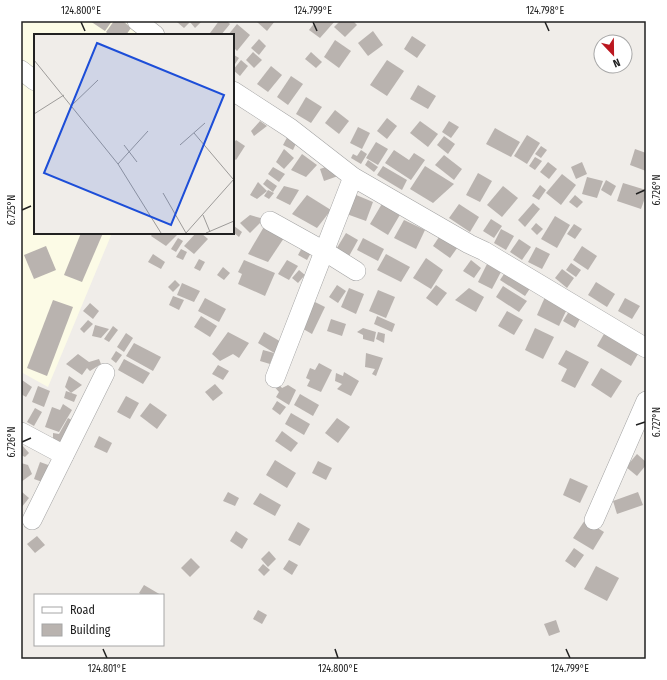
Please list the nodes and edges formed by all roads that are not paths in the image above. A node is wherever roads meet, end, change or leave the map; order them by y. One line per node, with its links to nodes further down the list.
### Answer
1 (137, 21): 2 (street)
2 (154, 34)
3 (21, 70): 4 (street)
4 (34, 80)
5 (234, 92): 6 (street)
6 (353, 177): 8 (street); 10 (street)
7 (270, 221): 8 (street)
8 (324, 251): 9 (street); 12 (street)
9 (356, 271)
10 (646, 348)
11 (105, 373): 15 (street)
12 (275, 378)
13 (646, 401): 17 (street)
14 (21, 432): 15 (street)
15 (64, 455): 16 (street)
16 (32, 520)
17 (594, 520)

